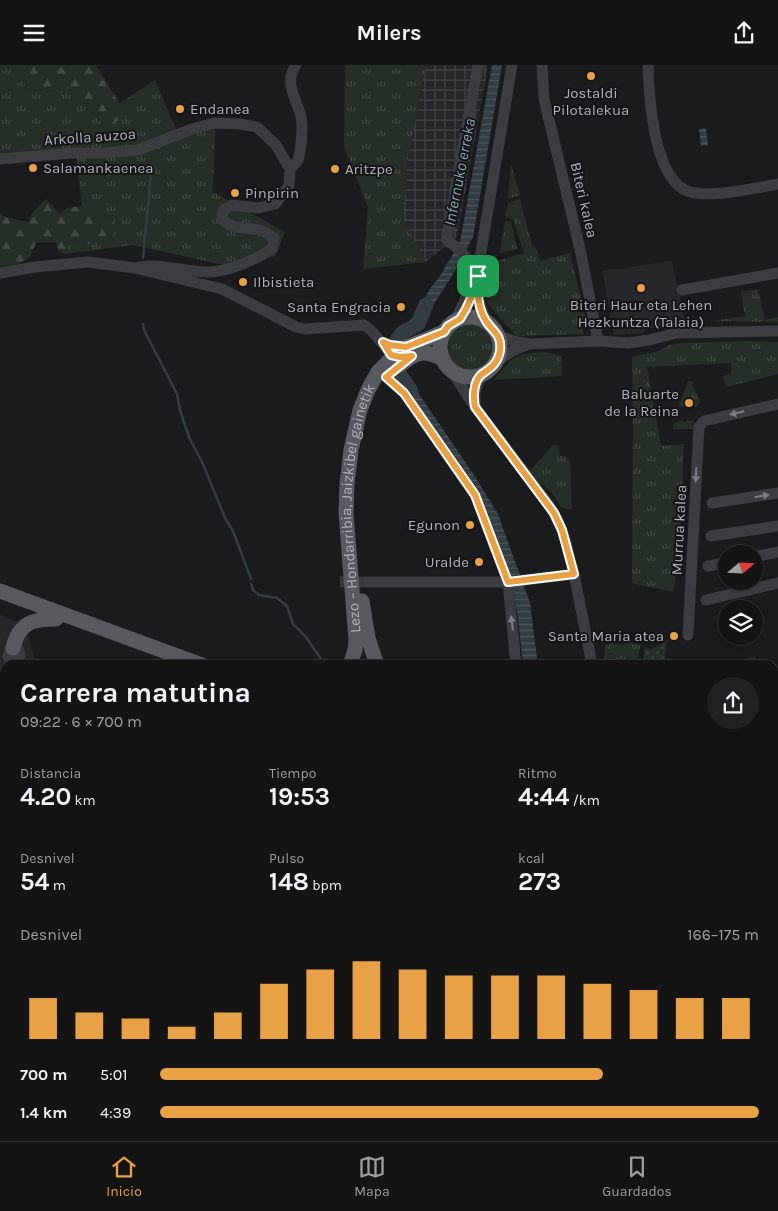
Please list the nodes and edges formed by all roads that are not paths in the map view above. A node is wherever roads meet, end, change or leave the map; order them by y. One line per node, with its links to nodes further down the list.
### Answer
1 (296, 65): 7 (street)
2 (478, 65): 15 (street)
3 (512, 65): 12 (street)
4 (542, 65): 18 (street, Biteri kalea)
5 (648, 65): 8 (street)
6 (0, 159): 7 (street, Arkolla auzoa)
7 (290, 169): 9 (street)
8 (778, 184)
9 (135, 268): 10 (street); 20 (street)
10 (0, 273)
11 (778, 273): 13 (street)
12 (478, 276): 14 (street); 15 (street)
13 (682, 290)
14 (486, 322): 15 (main road); 17 (main road)
15 (453, 324): 20 (main road); 22 (main road)
16 (778, 331): 18 (street)
17 (497, 335): 19 (street); 21 (main road)
18 (598, 341): 19 (street)
19 (530, 344): 21 (street)
20 (395, 357): 22 (main road); 35 (street); 46 (main road, Lezo – Hondarribia, Jaizkibel gainetik); 47 (main road, Lezo – Hondarribia, Jaizkibel gainetik)
21 (496, 362): 23 (main road)
22 (447, 365): 23 (main road); 24 (street)
23 (480, 375): 24 (street)
24 (475, 407): 34 (street)
25 (777, 407): 42 (street, Murrua kalea, one-way to 42)
26 (778, 493): 27 (street, one-way to 26)
27 (712, 503)
28 (778, 526): 29 (street)
29 (711, 536)
30 (778, 552): 31 (street)
31 (763, 555)
32 (718, 564): 33 (street)
33 (708, 566)
34 (574, 574): 35 (street); 49 (street)
35 (508, 582): 36 (street); 48 (street, one-way to 35)
36 (369, 583)
37 (778, 583): 40 (street)
38 (0, 591): 43 (main road)
39 (0, 599): 41 (main road)
40 (706, 600)
41 (56, 619): 43 (main road); 44 (main road)
42 (688, 635)
43 (122, 637): 45 (main road)
44 (11, 657)
45 (188, 660)
46 (352, 660)
47 (375, 660)
48 (516, 660)
49 (591, 660)

